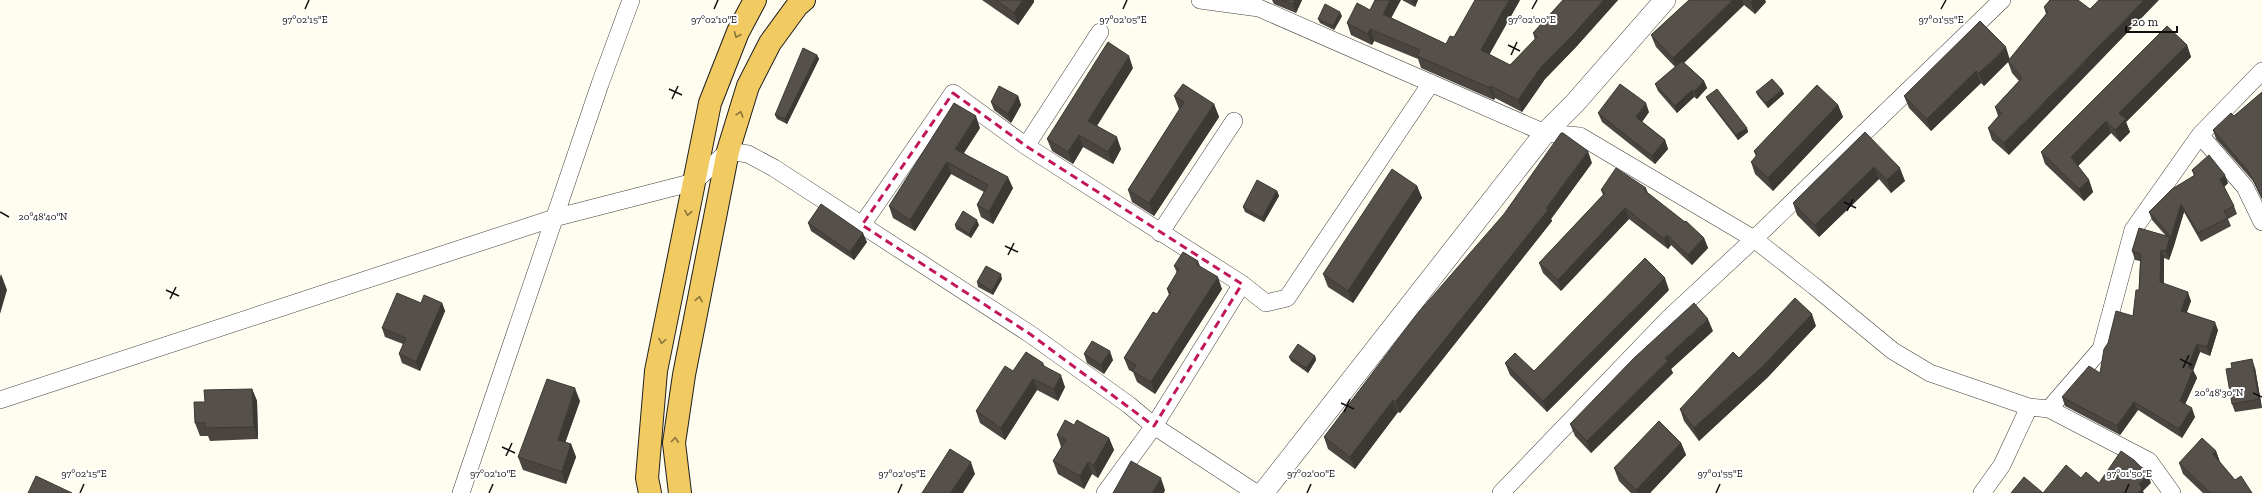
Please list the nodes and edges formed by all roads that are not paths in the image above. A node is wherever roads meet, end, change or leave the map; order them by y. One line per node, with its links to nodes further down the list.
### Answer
1 (631, 0): 17 (street)
2 (755, 0): 16 (highway, one-way to 16)
3 (804, 0): 15 (highway, one-way to 3)
4 (1200, 0): 7 (street)
5 (1665, 0): 12 (street)
6 (2002, 0): 21 (street)
7 (1262, 4): 10 (street)
8 (1100, 32): 14 (street)
9 (2262, 70): 13 (street)
10 (1431, 83): 12 (street); 22 (street)
11 (1234, 121): 20 (street)
12 (1545, 133): 21 (street); 34 (street)
13 (2200, 135): 18 (street); 25 (street)
14 (1026, 146): 19 (street); 20 (street)
15 (728, 151): 16 (street); 19 (street); 27 (highway, one-way to 15)
16 (694, 182): 17 (street); 29 (highway, one-way to 29)
17 (554, 218): 23 (street); 28 (street)
18 (2262, 222)
19 (862, 225): 26 (street)
20 (1160, 233): 22 (street)
21 (1754, 239): 24 (street); 35 (street)
22 (1242, 284): 26 (street)
23 (0, 400)
24 (2029, 407): 25 (street); 36 (street)
25 (2049, 409): 37 (street)
26 (1154, 426): 32 (street); 33 (street)
27 (676, 471): 30 (highway); 31 (highway)
28 (461, 493)
29 (650, 493)
30 (680, 493)
31 (695, 493)
32 (1105, 493)
33 (1256, 493)
34 (1263, 493)
35 (1501, 493)
36 (1982, 493)
37 (2172, 493)

